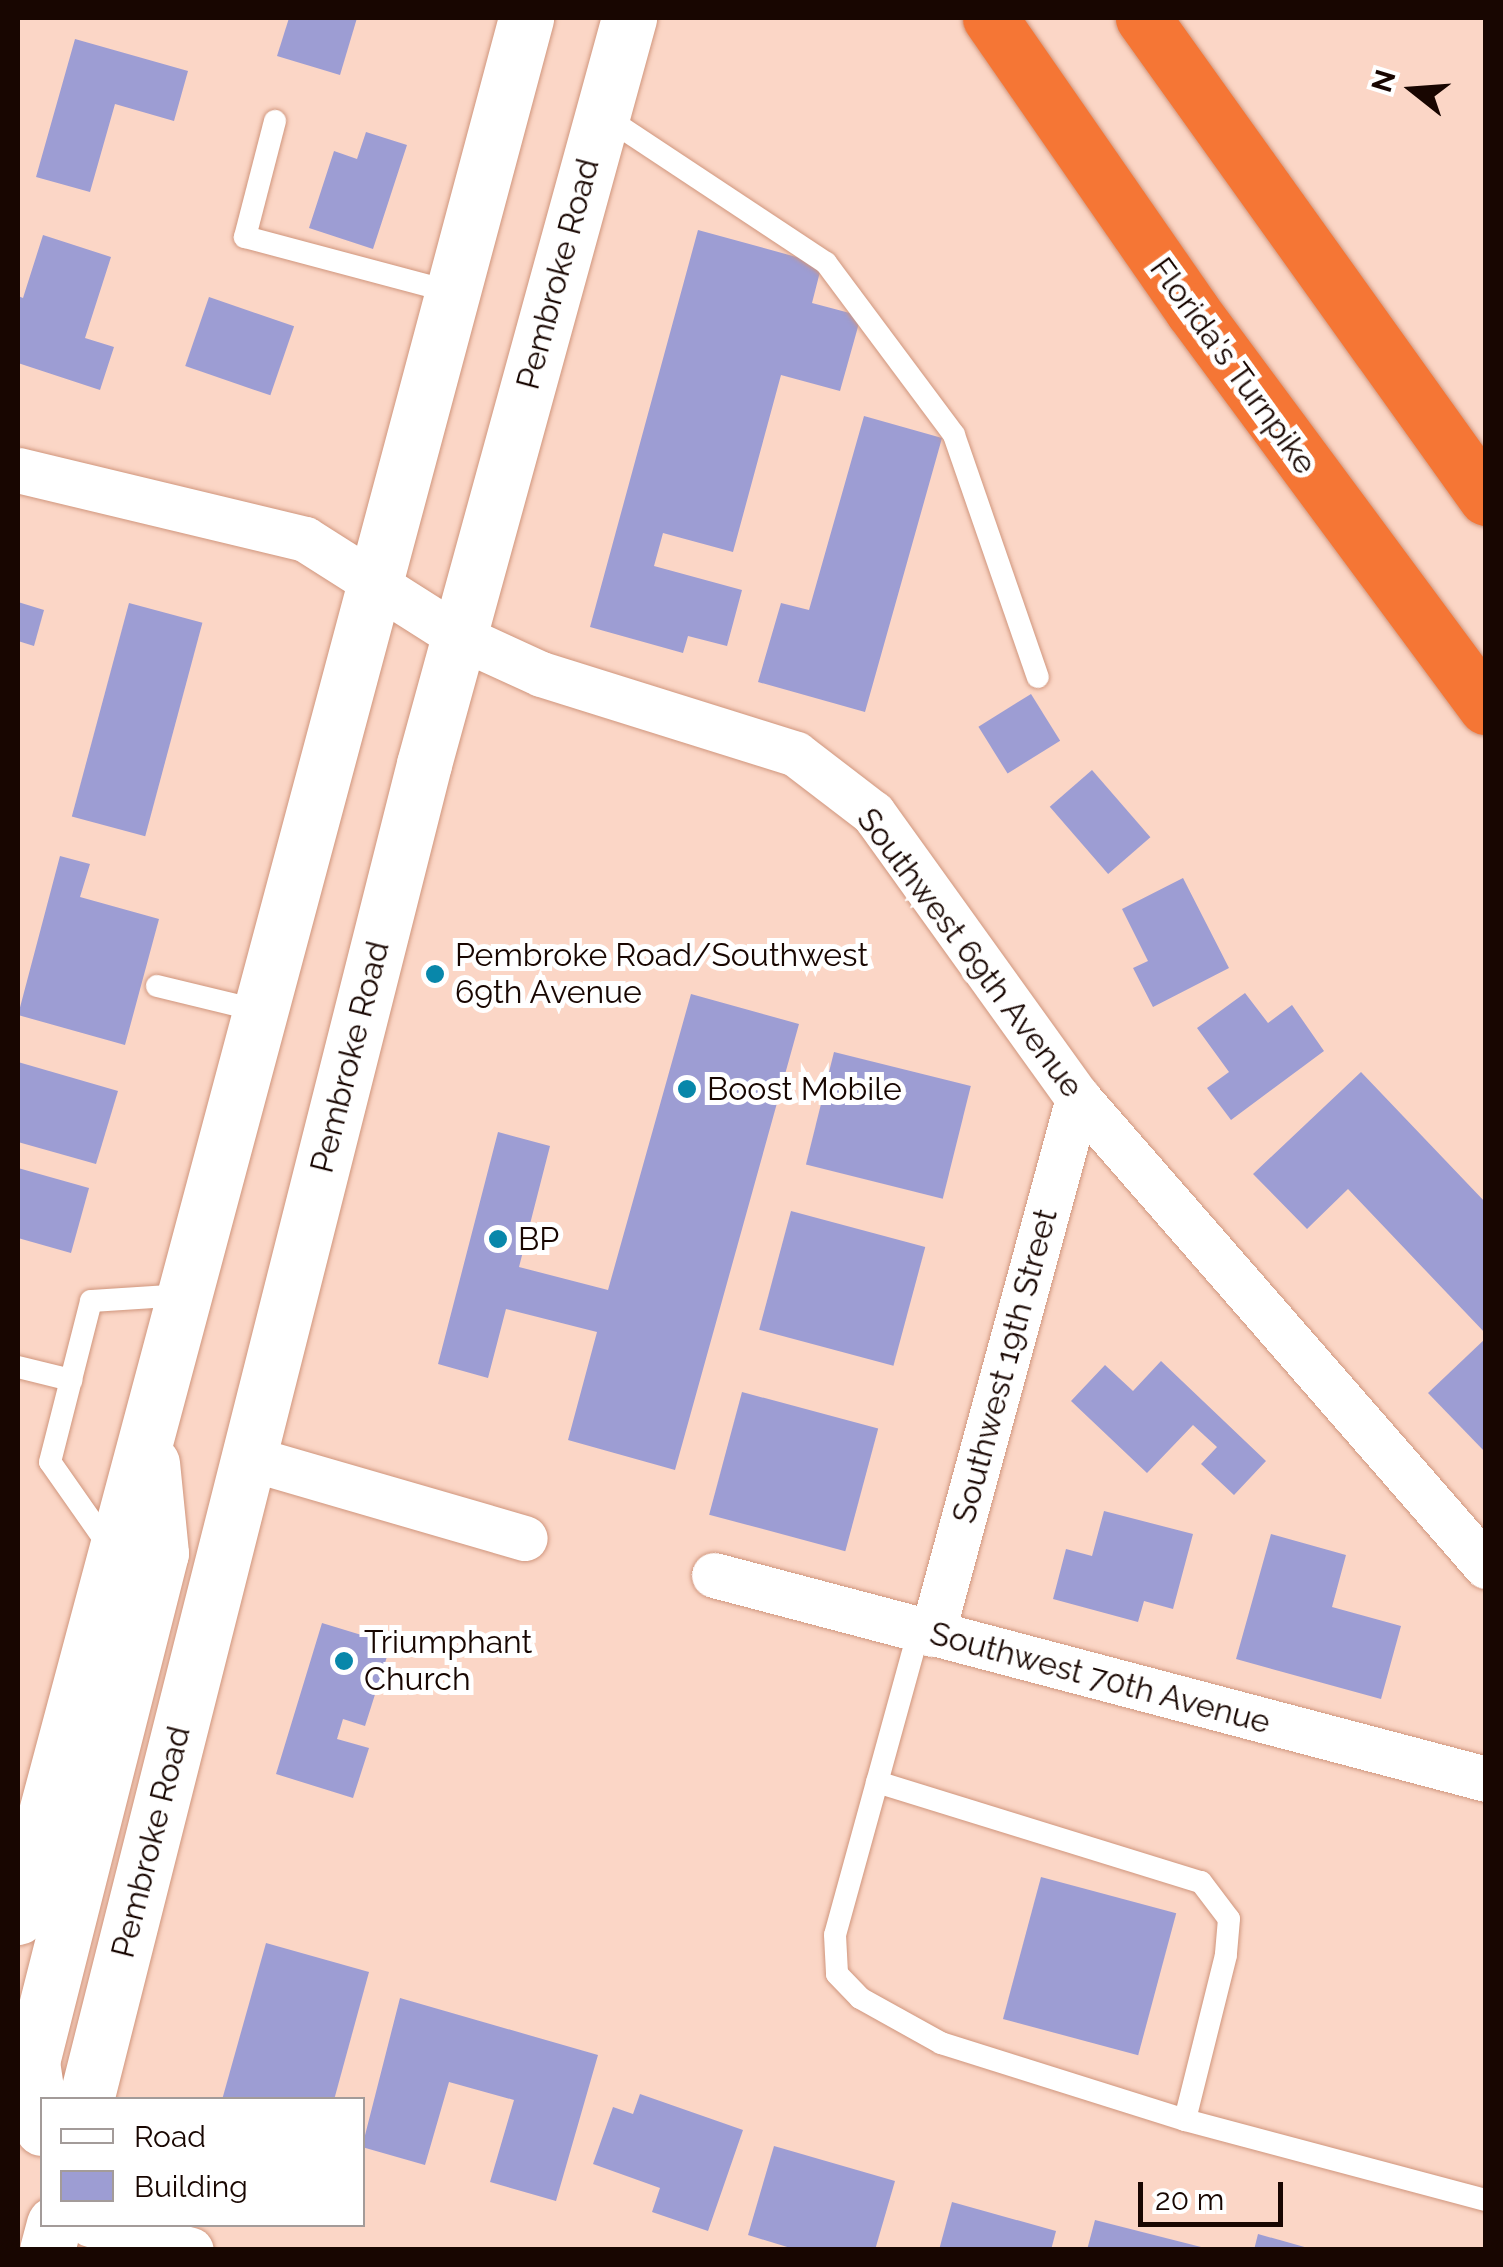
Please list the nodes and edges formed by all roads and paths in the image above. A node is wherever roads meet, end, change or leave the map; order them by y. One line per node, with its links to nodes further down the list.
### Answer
1 (526, 18): 7 (main road)
2 (629, 18): 5 (main road, Pembroke Road)
3 (990, 18): 13 (highway, Florida's Turnpike)
4 (1144, 18): 9 (highway)
5 (602, 115): 11 (main road, Pembroke Road); 12 (lane)
6 (275, 122): 7 (lane)
7 (452, 292): 10 (main road)
8 (18, 470): 10 (street, Southwest 69th Avenue)
9 (1486, 498)
10 (374, 580): 11 (street, Southwest 69th Avenue); 15 (main road)
11 (458, 636): 16 (street, Southwest 69th Avenue); 21 (main road, Pembroke Road)
12 (1038, 678)
13 (1486, 707)
14 (156, 986): 15 (lane)
15 (260, 1010): 17 (main road)
16 (1078, 1098): 24 (street, Southwest 69th Avenue); 26 (street, Southwest 19th Street)
17 (185, 1294): 19 (lane); 20 (main road)
18 (18, 1367): 19 (lane)
19 (71, 1380): 23 (lane)
20 (149, 1430): 23 (main road); 31 (main road)
21 (249, 1458): 22 (street); 30 (main road, Pembroke Road)
22 (524, 1538)
23 (116, 1554): 29 (main road)
24 (1486, 1566)
25 (714, 1576): 26 (street, Southwest 70th Avenue)
26 (925, 1632): 27 (street, Southwest 70th Avenue); 28 (lane)
27 (1486, 1779)
28 (877, 1782): 32 (lane); 32 (lane)
29 (18, 1917)
30 (87, 2097)
31 (40, 2115)
32 (1185, 2120): 33 (lane)
33 (1486, 2200)
34 (102, 2227): 35 (street)
35 (191, 2250)

